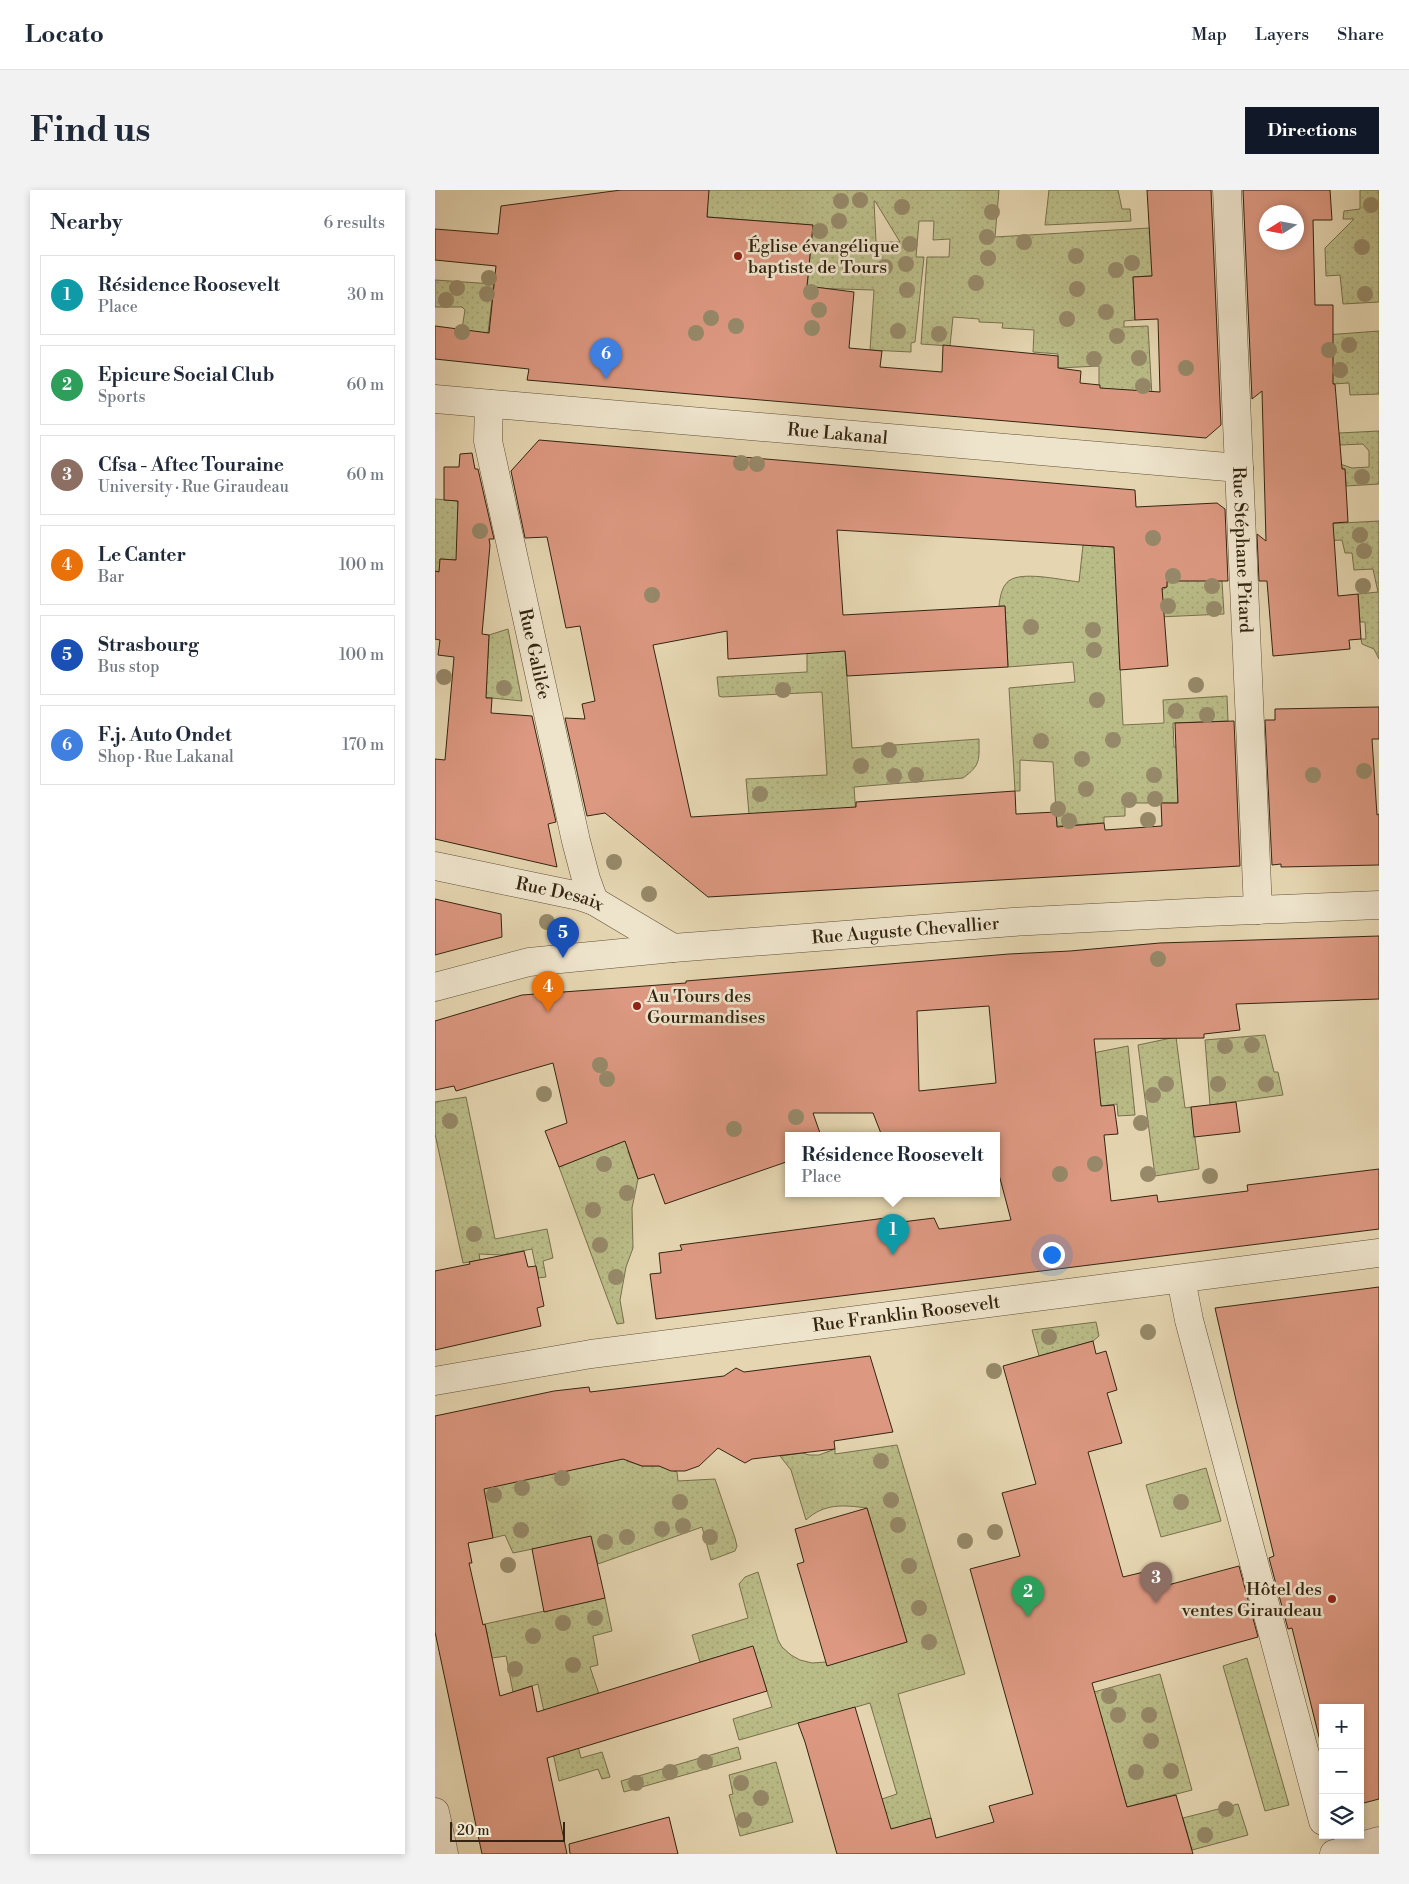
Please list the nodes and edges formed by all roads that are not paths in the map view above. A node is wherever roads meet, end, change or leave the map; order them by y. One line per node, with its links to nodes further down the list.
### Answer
1 (1227, 190): 4 (street, Rue Stéphane Pitard)
2 (435, 399): 3 (street, Rue Lakanal)
3 (489, 404): 4 (street, Rue Lakanal); 6 (street, Rue Galilée)
4 (1239, 468): 8 (street, Rue Stéphane Pitard)
5 (435, 866): 6 (street, Rue Desaix)
6 (594, 901): 9 (street, Rue Desaix)
7 (1379, 905): 8 (street, Rue Auguste Chevallier)
8 (1258, 910): 9 (street, Rue Auguste Chevallier)
9 (673, 948): 10 (street, Rue Auguste Chevallier)
10 (435, 987)
11 (1379, 1253): 12 (street, Rue Franklin Roosevelt)
12 (1181, 1279): 13 (street, Rue Franklin Roosevelt); 14 (street)
13 (435, 1381)
14 (1319, 1806)
15 (435, 1812): 18 (street)
16 (1328, 1839): 19 (street)
17 (1379, 1842): 19 (street)
18 (444, 1854)
19 (1333, 1854)

